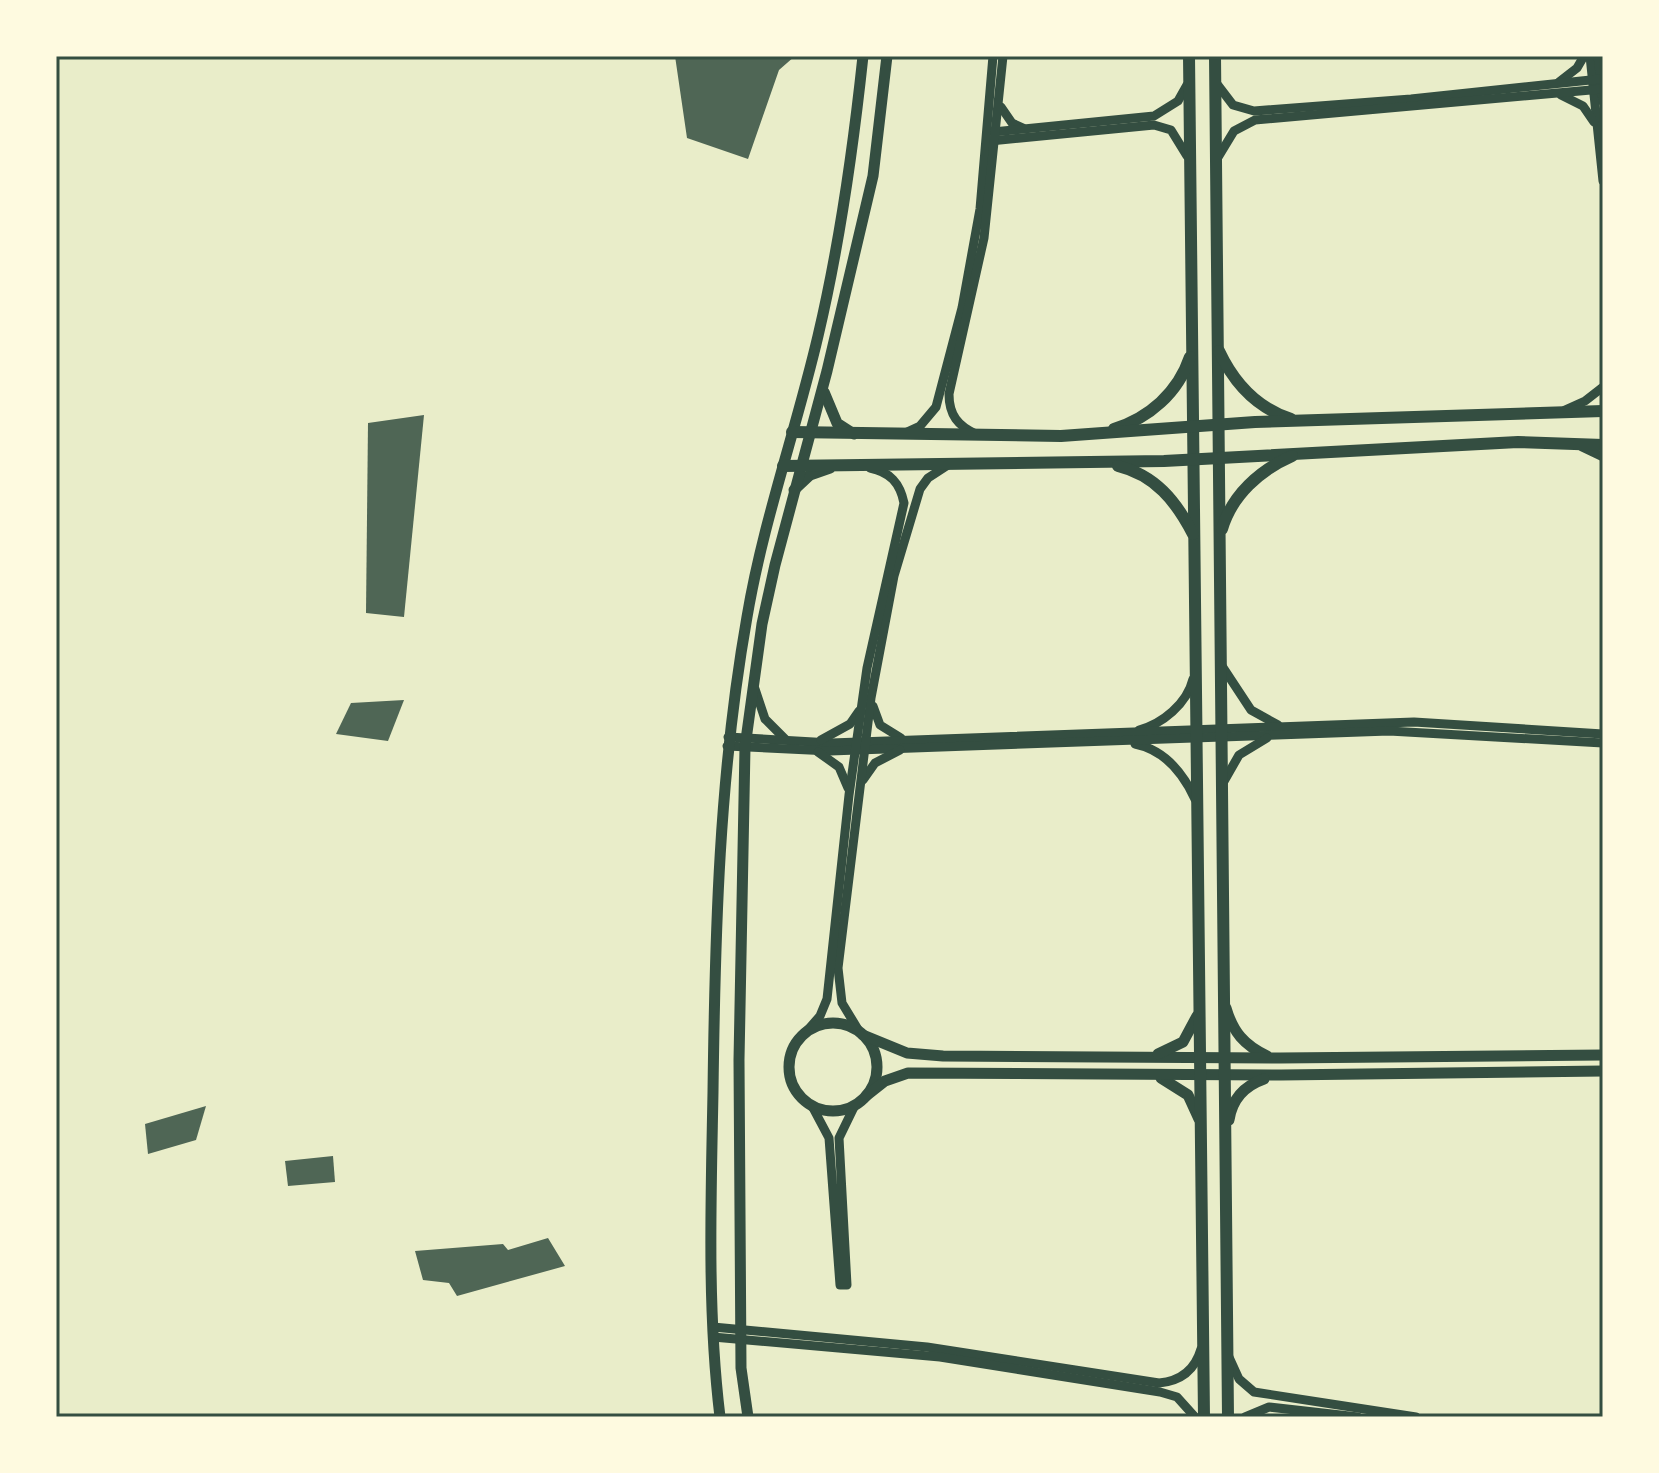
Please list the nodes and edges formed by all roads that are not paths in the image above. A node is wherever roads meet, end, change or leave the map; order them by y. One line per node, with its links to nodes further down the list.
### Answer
1 (863, 56): 33 (main road)
2 (887, 56): 26 (main road)
3 (993, 56): 18 (street)
4 (1003, 56): 15 (street)
5 (1189, 56): 10 (main road)
6 (1215, 56): 11 (main road)
7 (1584, 56): 13 (street)
8 (1590, 56): 12 (street)
9 (1598, 56): 12 (street)
10 (1189, 78): 16 (street); 22 (main road)
11 (1215, 79): 13 (street); 21 (main road)
12 (1597, 85): 13 (street); 14 (street); 17 (street)
13 (1554, 89): 17 (street); 21 (street)
14 (1603, 102)
15 (999, 103): 16 (street); 18 (street)
16 (1026, 129): 18 (street)
17 (1598, 130): 23 (street)
18 (992, 136): 19 (street); 20 (street); 37 (street)
19 (1018, 139): 20 (street); 22 (street)
20 (995, 160): 38 (street)
21 (1215, 166): 24 (main road)
22 (1190, 167): 25 (main road)
23 (1603, 181)
24 (1217, 347): 30 (main road); 31 (main road)
25 (1192, 350): 32 (main road); 35 (main road)
26 (824, 381): 34 (main road); 36 (main road)
27 (1603, 387): 29 (street)
28 (1603, 411): 29 (main road)
29 (1557, 412): 30 (main road)
30 (1302, 421): 31 (main road)
31 (1218, 425): 32 (main road); 42 (main road)
32 (1193, 427): 35 (main road); 44 (main road)
33 (792, 432): 34 (main road); 47 (main road)
34 (809, 433): 36 (main road); 48 (main road)
35 (1099, 434): 38 (main road)
36 (854, 435): 37 (main road)
37 (895, 435): 38 (main road)
38 (983, 436)
39 (1563, 444): 40 (main road); 41 (main road); 43 (street)
40 (1603, 445)
41 (1303, 452): 42 (main road); 52 (main road)
42 (1219, 457): 44 (main road); 52 (main road)
43 (1603, 457)
44 (1194, 459): 45 (main road); 53 (main road)
45 (1099, 462): 46 (main road); 53 (main road)
46 (949, 465): 49 (main road); 57 (street)
47 (783, 466): 48 (main road); 66 (main road)
48 (800, 466): 50 (main road); 51 (main road)
49 (863, 466): 50 (main road); 57 (street)
50 (835, 467): 51 (main road)
51 (792, 494): 56 (main road)
52 (1220, 536): 54 (main road)
53 (1195, 539): 55 (main road)
54 (1220, 662): 58 (street); 60 (main road)
55 (1195, 664): 61 (main road); 63 (street)
56 (754, 681): 64 (street); 67 (main road)
57 (867, 699): 68 (street); 69 (street); 70 (street)
58 (1294, 727): 60 (street); 65 (street)
59 (1603, 732): 65 (street)
60 (1220, 734): 61 (street); 62 (street); 73 (main road)
61 (1196, 735): 63 (street); 72 (main road)
62 (1286, 735): 65 (street); 73 (street)
63 (1126, 737): 68 (street); 72 (street)
64 (792, 741): 67 (street); 69 (street)
65 (1597, 741)
66 (728, 742): 67 (street); 93 (main road)
67 (746, 743): 69 (street); 94 (main road)
68 (907, 744): 70 (street); 71 (street)
69 (812, 746): 70 (street); 71 (street)
70 (860, 746): 71 (street)
71 (853, 797): 76 (street); 77 (street)
72 (1196, 802): 74 (main road)
73 (1220, 802): 75 (main road)
74 (1200, 999): 79 (main road); 80 (main road)
75 (1224, 1002): 81 (main road); 82 (main road)
76 (806, 1032): 77 (main road); 90 (main road)
77 (861, 1033): 79 (main road); 88 (main road)
78 (1600, 1053): 82 (main road)
79 (1149, 1057): 80 (main road)
80 (1201, 1058): 81 (main road); 85 (main road)
81 (1226, 1058): 82 (main road); 86 (main road)
82 (1280, 1058)
83 (1599, 1073): 87 (main road)
84 (1148, 1075): 85 (main road); 88 (main road); 92 (main road)
85 (1202, 1075): 86 (main road); 92 (main road)
86 (1227, 1075): 87 (main road); 91 (main road)
87 (1281, 1075): 91 (main road)
88 (866, 1096): 89 (main road)
89 (855, 1105): 90 (main road); 90 (street)
90 (812, 1106)
91 (1228, 1125): 96 (main road)
92 (1202, 1126): 95 (main road)
93 (713, 1332): 94 (street); 97 (main road)
94 (741, 1334): 95 (street); 98 (main road); 99 (street)
95 (1203, 1341): 100 (main road)
96 (1228, 1354): 101 (main road); 104 (street)
97 (720, 1417)
98 (748, 1417)
99 (1195, 1417)
100 (1204, 1417)
101 (1228, 1417)
102 (1245, 1417): 103 (street)
103 (1358, 1417)
104 (1416, 1417)

